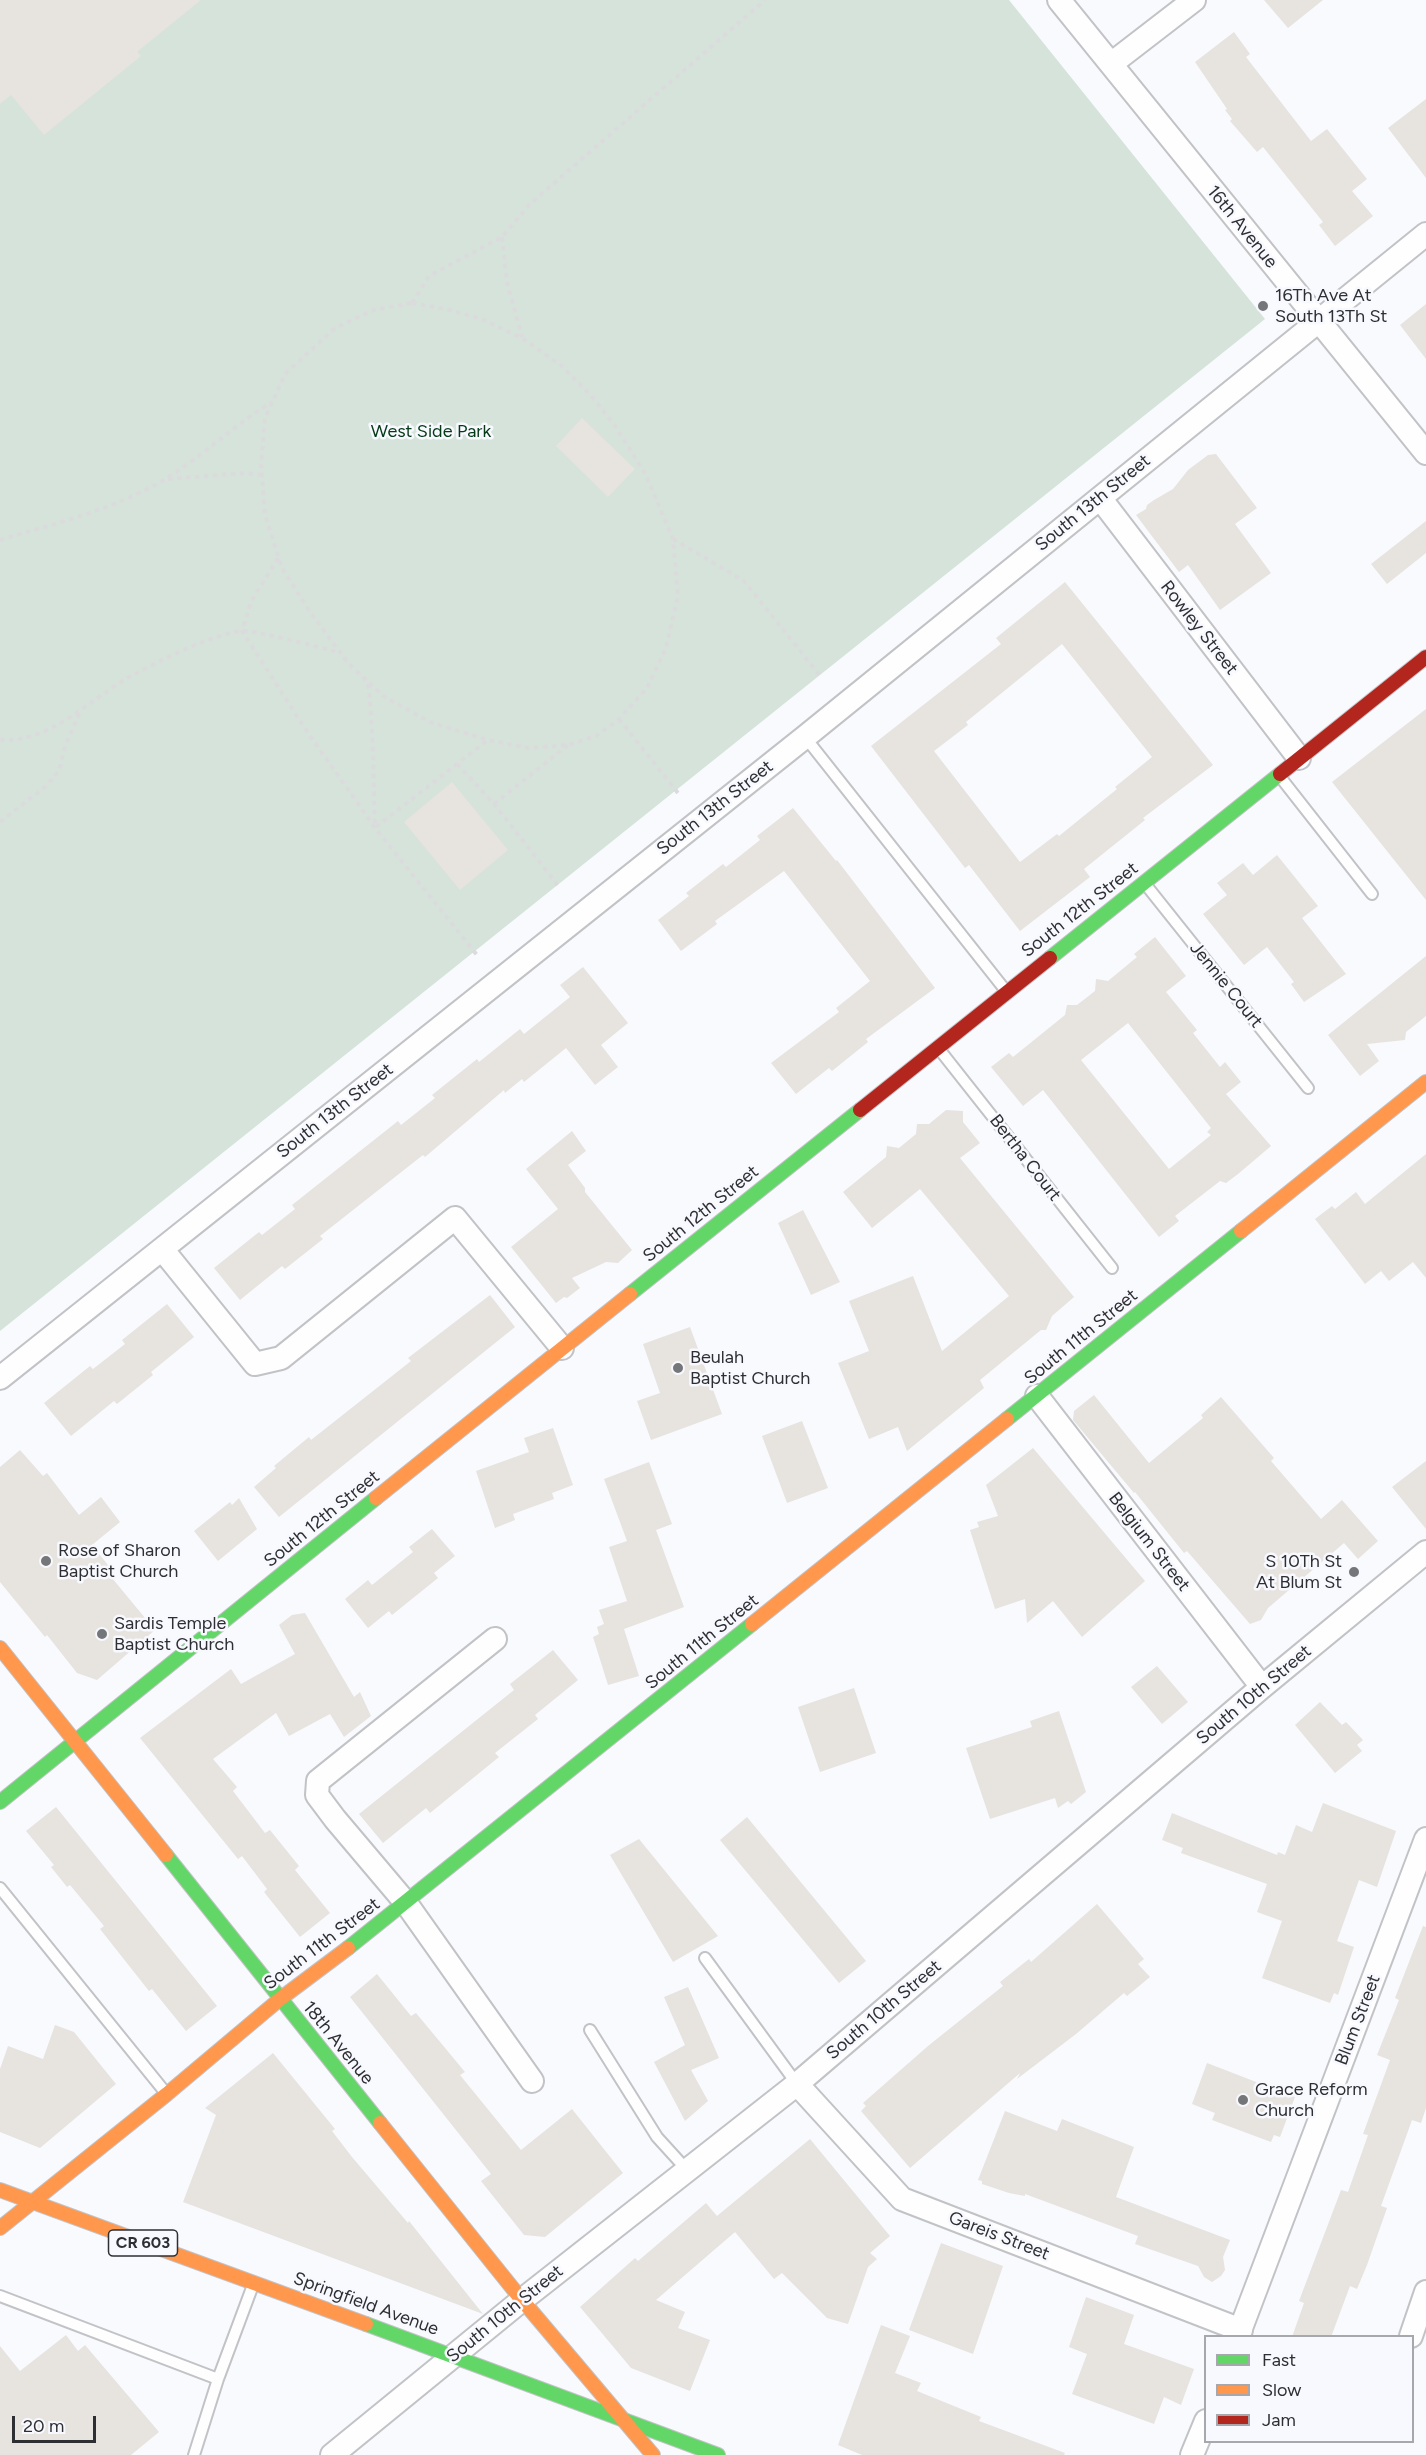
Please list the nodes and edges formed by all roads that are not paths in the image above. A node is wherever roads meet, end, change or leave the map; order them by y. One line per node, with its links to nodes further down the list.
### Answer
1 (1059, 0): 3 (street, 16th Avenue)
2 (1194, 0): 3 (street)
3 (1111, 64): 5 (street, 16th Avenue)
4 (1426, 234): 5 (street, South 13th Street)
5 (1318, 319): 6 (street, 16th Avenue); 7 (street, South 13th Street)
6 (1426, 453)
7 (1100, 498): 9 (street, South 13th Street); 10 (street, Rowley Street)
8 (1426, 657): 10 (street, South 12th Street)
9 (805, 737): 14 (lane); 18 (street, South 13th Street)
10 (1299, 758): 11 (street, South 12th Street)
11 (1279, 775): 12 (street, South 12th Street); 13 (lane)
12 (1144, 883): 14 (street, South 12th Street); 17 (lane, Jennie Court)
13 (1372, 894)
14 (1006, 992): 15 (street, South 12th Street)
15 (938, 1048): 19 (lane, Bertha Court); 20 (street, South 12th Street)
16 (1426, 1083): 22 (street, South 11th Street)
17 (1308, 1088)
18 (162, 1249): 20 (street); 21 (street, South 13th Street)
19 (1112, 1268)
20 (562, 1348): 27 (street, South 12th Street)
21 (0, 1378)
22 (1037, 1396): 26 (street, Belgium Street); 31 (street, South 11th Street)
23 (1426, 1552): 26 (street, South 10th Street)
24 (495, 1639): 31 (street)
25 (0, 1648): 27 (street, 18th Avenue)
26 (1262, 1688): 36 (street, South 10th Street)
27 (75, 1742): 28 (street, South 12th Street); 33 (street, 18th Avenue)
28 (0, 1802)
29 (1426, 1839): 46 (street, Blum Street)
30 (0, 1888): 37 (lane)
31 (406, 1903): 33 (street, South 11th Street); 35 (street)
32 (705, 1958): 36 (lane)
33 (280, 1999): 37 (street, South 11th Street); 45 (street, 18th Avenue)
34 (590, 2030): 38 (lane)
35 (532, 2081)
36 (797, 2084): 38 (street, South 10th Street); 46 (street, Gareis Street)
37 (167, 2094): 40 (street, South 11th Street)
38 (687, 2170): 45 (street, South 10th Street)
39 (0, 2190): 40 (street, Springfield Avenue / CR 603)
40 (33, 2203): 41 (street, South 11th Street); 42 (street, Springfield Avenue / CR 603)
41 (0, 2228)
42 (253, 2283): 48 (street, Springfield Avenue / CR 603); 49 (lane)
43 (1426, 2292): 47 (street)
44 (0, 2296): 49 (lane)
45 (522, 2300): 48 (street, South 10th Street); 50 (street, 18th Avenue)
46 (1240, 2333)
47 (1412, 2335)
48 (454, 2356): 50 (street, Springfield Avenue / CR 603); 53 (street, South 10th Street)
49 (218, 2379): 52 (lane)
50 (624, 2420): 54 (street, 18th Avenue); 55 (street, Springfield Avenue / CR 603)
51 (1204, 2426): 56 (street)
52 (194, 2455)
53 (332, 2455)
54 (653, 2455)
55 (718, 2455)
56 (1192, 2455)

